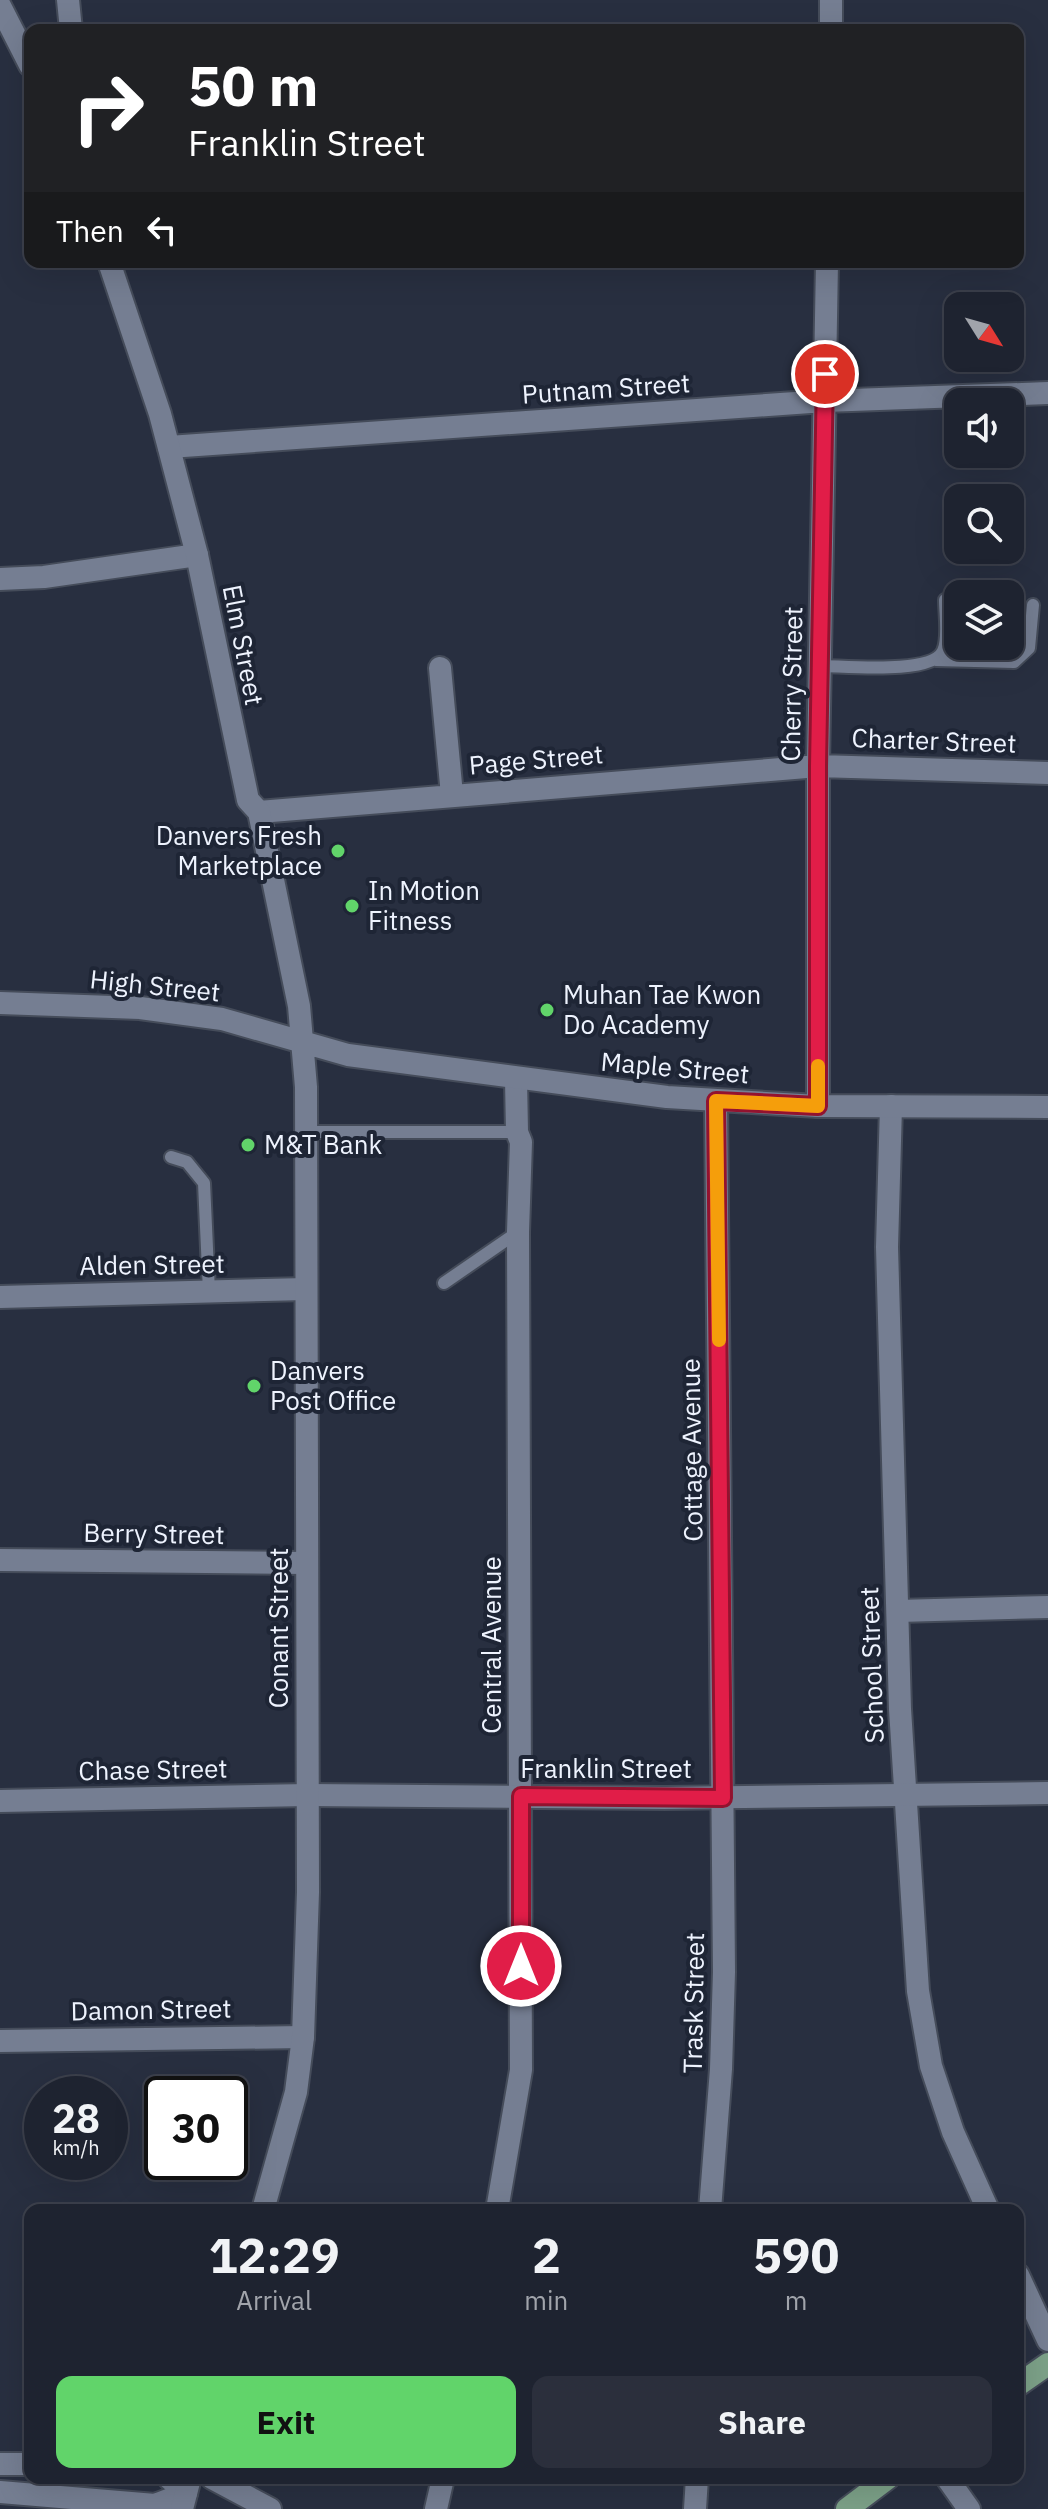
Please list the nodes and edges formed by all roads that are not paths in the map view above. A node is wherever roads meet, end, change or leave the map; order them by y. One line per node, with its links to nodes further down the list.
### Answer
1 (68, 0): 4 (street)
2 (831, 0): 5 (street)
3 (3, 6): 6 (street)
4 (70, 24)
5 (831, 24)
6 (24, 52)
7 (111, 268): 11 (street, Elm Street)
8 (827, 268): 10 (street, Cherry Street)
9 (1048, 393): 10 (street, Putnam Street)
10 (824, 401): 11 (street, Putnam Street); 17 (street, Cherry Street)
11 (169, 447): 12 (street, Elm Street)
12 (197, 555): 13 (street); 22 (street, Elm Street)
13 (0, 579)
14 (1033, 605): 16 (lane)
15 (944, 650): 16 (lane)
16 (936, 660): 17 (lane)
17 (820, 666): 19 (street, Cherry Street)
18 (440, 668): 21 (street)
19 (818, 766): 20 (street, Charter Street); 21 (street, Page Street); 27 (street, Cherry Street)
20 (1048, 773)
21 (452, 795): 22 (street, Page Street)
22 (259, 812): 24 (street, Elm Street)
23 (0, 1003): 24 (street, High Street)
24 (302, 1042): 25 (street, Maple Street); 30 (street, Conant Street)
25 (516, 1079): 26 (street, Maple Street); 31 (street, Central Avenue)
26 (716, 1101): 27 (street, Maple Street); 46 (street, Cottage Avenue)
27 (818, 1106): 28 (street, Maple Street)
28 (891, 1106): 29 (street, Maple Street); 41 (street, School Street)
29 (1048, 1107)
30 (305, 1132): 31 (lane); 35 (street, Conant Street)
31 (517, 1132): 33 (street, Central Avenue)
32 (171, 1157): 36 (lane)
33 (518, 1232): 34 (lane); 44 (street, Central Avenue)
34 (444, 1283)
35 (306, 1289): 36 (street, Alden Street); 39 (street, Conant Street)
36 (209, 1292): 37 (street, Alden Street)
37 (0, 1297)
38 (0, 1560): 39 (street, Berry Street)
39 (307, 1563): 43 (street, Conant Street)
40 (1048, 1607): 41 (street)
41 (898, 1611): 45 (street, School Street)
42 (1048, 1793): 45 (street, Franklin Street)
43 (308, 1795): 44 (street, Franklin Street); 47 (street, Chase Street); 48 (street, Conant Street)
44 (521, 1796): 46 (street, Franklin Street); 51 (street, Central Avenue)
45 (906, 1797): 46 (street, Franklin Street); 53 (street, School Street)
46 (723, 1798): 52 (street, Trask Street)
47 (0, 1801)
48 (303, 2037): 49 (street, Damon Street); 50 (street, Conant Street)
49 (0, 2041)
50 (265, 2204)
51 (498, 2204)
52 (710, 2204)
53 (985, 2204)
54 (1024, 2288): 55 (street)
55 (1048, 2340)
56 (1048, 2364): 57 (main road)
57 (1024, 2381)
58 (0, 2464): 59 (street)
59 (24, 2464)
60 (223, 2484): 67 (street)
61 (442, 2484): 68 (street)
62 (697, 2484): 69 (street)
63 (880, 2484): 70 (main road)
64 (951, 2484): 71 (street)
65 (182, 2490): 66 (street)
66 (0, 2492)
67 (270, 2509)
68 (436, 2509)
69 (695, 2509)
70 (847, 2509)
71 (969, 2509)

